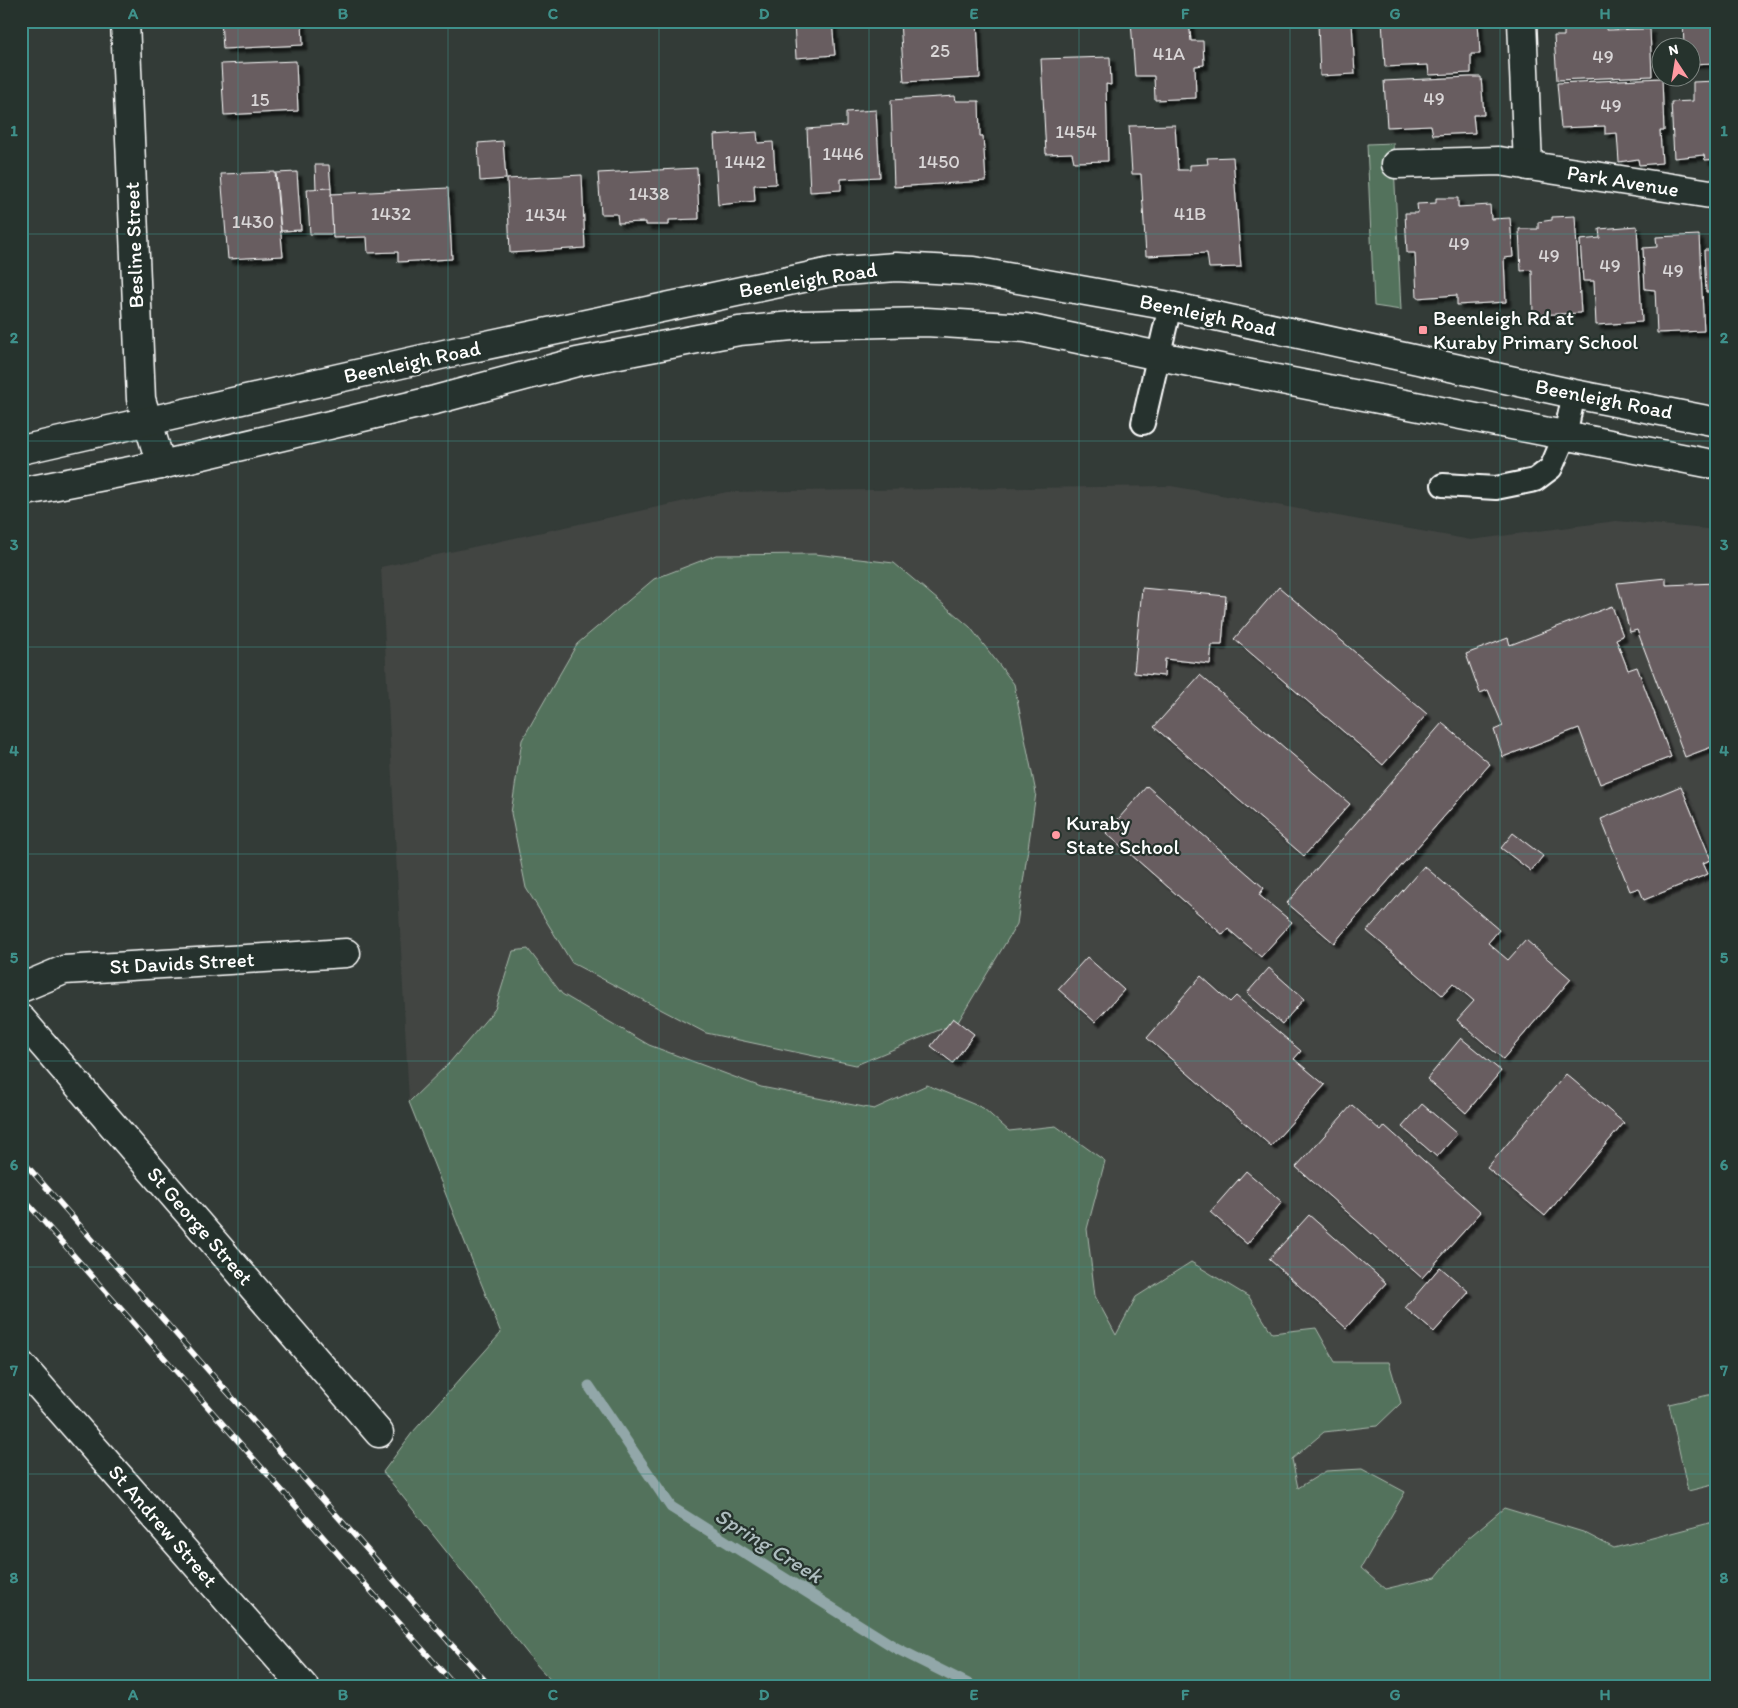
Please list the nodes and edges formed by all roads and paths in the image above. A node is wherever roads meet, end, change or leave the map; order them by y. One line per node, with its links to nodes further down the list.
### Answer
1 (124, 21): 9 (main road, Besline Street)
2 (1522, 21): 4 (main road)
3 (1396, 164): 4 (main road, Park Avenue)
4 (1528, 166): 5 (main road, Park Avenue)
5 (1717, 195)
6 (1170, 306): 7 (lane); 8 (main road, Beenleigh Road); 9 (main road, Beenleigh Road)
7 (1160, 356): 11 (lane); 12 (main road, Beenleigh Road); 14 (main road, Beenleigh Road)
8 (1574, 394): 10 (main road, Beenleigh Road); 12 (lane)
9 (148, 420): 13 (main road, Beenleigh Road); 14 (main road, Besline Street)
10 (1717, 422)
11 (1143, 423)
12 (1566, 435): 15 (main road, Beenleigh Road); 16 (lane)
13 (21, 450)
14 (161, 465): 17 (main road, Beenleigh Road)
15 (1717, 465)
16 (1443, 485)
17 (21, 492)
18 (346, 953): 19 (main road, St Davids Street)
19 (21, 988)
20 (21, 1020): 22 (main road, St George Street)
21 (21, 1366): 23 (main road, St Andrew Street)
22 (380, 1433)
23 (304, 1687)

